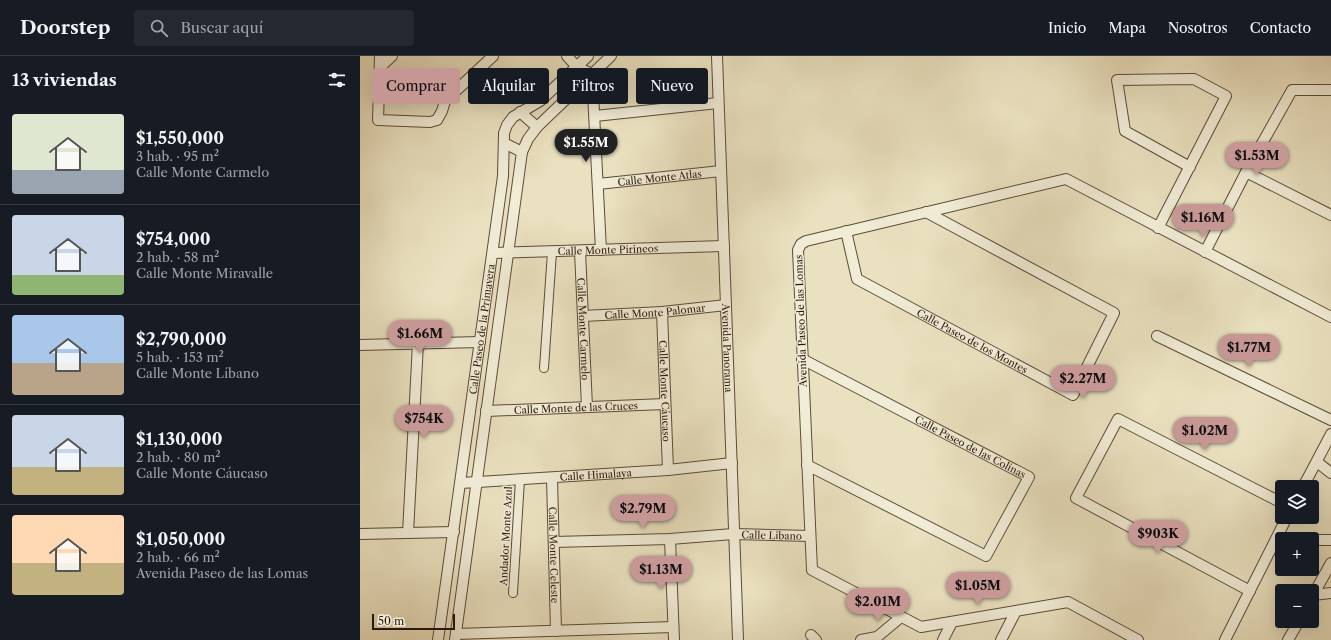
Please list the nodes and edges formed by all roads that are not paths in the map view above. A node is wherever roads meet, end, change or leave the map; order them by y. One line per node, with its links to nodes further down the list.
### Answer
1 (380, 56): 8 (street)
2 (392, 56): 8 (street)
3 (493, 56): 8 (street)
4 (567, 56): 9 (street)
5 (588, 56): 9 (street, Calle Paseo de la Primavera)
6 (611, 56): 10 (street, Calle Paseo de la Primavera)
7 (716, 56): 12 (street, Avenida Panorama)
8 (380, 67)
9 (577, 67): 15 (street, Calle Paseo de la Primavera)
10 (598, 68)
11 (1331, 90): 22 (street)
12 (718, 103): 16 (street); 21 (street, Avenida Panorama)
13 (561, 104): 17 (street, Calle Paseo de la Primavera)
14 (594, 104): 16 (street)
15 (520, 112): 17 (street); 18 (street, Calle Paseo de la Primavera)
16 (595, 116): 23 (street)
17 (537, 127): 19 (street, Calle Paseo de la Primavera)
18 (504, 143): 19 (street); 34 (street, Calle Paseo de la Primavera)
19 (522, 152): 33 (street, Calle Paseo de la Primavera)
20 (1190, 167): 20 (street); 26 (street)
21 (721, 172): 23 (street, Calle Monte Atlas); 28 (street, Avenida Panorama)
22 (1246, 172): 25 (street); 32 (street)
23 (598, 184): 29 (street)
24 (926, 212): 26 (street, Avenida Paseo de las Lomas); 27 (street, Avenida Paseo de las Lomas); 27 (street, Calle Paseo de los Montes)
25 (1331, 215)
26 (1158, 228): 32 (street, Avenida Paseo de las Lomas)
27 (846, 231): 43 (street, Avenida Paseo de las Lomas)
28 (724, 246): 29 (street, Calle Monte Pirineos); 35 (street, Avenida Panorama)
29 (601, 250): 30 (street, Calle Monte Pirineos)
30 (580, 251): 31 (street, Calle Monte Pirineos); 37 (street, Calle Monte Carmelo)
31 (552, 252): 33 (street, Calle Monte Pirineos); 44 (street)
32 (1205, 252): 38 (street, Avenida Paseo de las Lomas)
33 (508, 253): 34 (street, Calle Monte Pirineos); 47 (street, Calle Paseo de la Primavera)
34 (493, 254): 40 (street, Calle Paseo de la Primavera)
35 (726, 305): 36 (street, Calle Monte Palomar); 51 (street, Avenida Panorama)
36 (662, 312): 37 (street, Calle Monte Palomar); 45 (street, Calle Monte Cáucaso)
37 (583, 316): 46 (street, Calle Monte Carmelo)
38 (1331, 317)
39 (1157, 336): 48 (street)
40 (480, 342): 41 (street); 59 (street, Calle Paseo de la Primavera)
41 (418, 344): 42 (street); 62 (street)
42 (360, 345)
43 (802, 358): 52 (street, Avenida Paseo de las Lomas); 52 (street, Calle Paseo de las Colinas)
44 (544, 368)
45 (665, 404): 46 (street, Calle Monte de las Cruces); 53 (street, Calle Monte Cáucaso)
46 (587, 407): 47 (street, Calle Monte de las Cruces)
47 (486, 411): 58 (street, Calle Paseo de la Primavera)
48 (1331, 420)
49 (1331, 434): 50 (street)
50 (1317, 462): 54 (street); 57 (street)
51 (732, 463): 53 (street, Calle Himalaya); 64 (street, Avenida Panorama)
52 (807, 465): 65 (street, Avenida Paseo de las Lomas)
53 (668, 470): 55 (street, Calle Himalaya)
54 (1331, 473)
55 (552, 478): 56 (street, Calle Himalaya); 69 (street, Calle Monte Celeste)
56 (520, 480): 58 (street, Calle Himalaya); 74 (street, Andador Monte Azul)
57 (1307, 480)
58 (476, 482): 59 (street, Calle Himalaya); 83 (street, Calle Paseo de la Primavera)
59 (461, 483): 61 (street, Calle Paseo de la Primavera)
60 (1275, 499): 73 (street)
61 (454, 532): 62 (street); 86 (street, Calle Paseo de la Primavera)
62 (408, 533): 63 (street)
63 (360, 534)
64 (733, 534): 65 (street, Calle Libano); 66 (street, Calle Libano); 88 (street, Avenida Panorama)
65 (810, 536): 78 (street, Avenida Paseo de las Lomas)
66 (670, 539): 69 (street, Calle Libano); 80 (street)
67 (1319, 540): 68 (street)
68 (1331, 540)
69 (554, 542): 82 (street, Calle Monte Celeste)
70 (1275, 547): 73 (street)
71 (1331, 563): 72 (street)
72 (1319, 585)
73 (1250, 591): 92 (street)
74 (513, 593)
75 (1331, 593): 76 (street)
76 (1319, 595)
77 (1016, 611): 79 (street, Avenida Paseo de las Lomas); 85 (street, Avenida Paseo de las Lomas); 91 (street)
78 (901, 617): 79 (street, Avenida Paseo de las Lomas); 89 (street)
79 (952, 622): 90 (street)
80 (673, 627): 82 (street); 87 (street)
81 (1295, 628): 93 (street)
82 (556, 631): 84 (street)
83 (455, 637): 84 (street)
84 (502, 637)
85 (1131, 638)
86 (438, 640)
87 (674, 640)
88 (738, 640)
89 (862, 640)
90 (943, 640)
91 (1001, 640)
92 (1225, 640)
93 (1288, 640)

